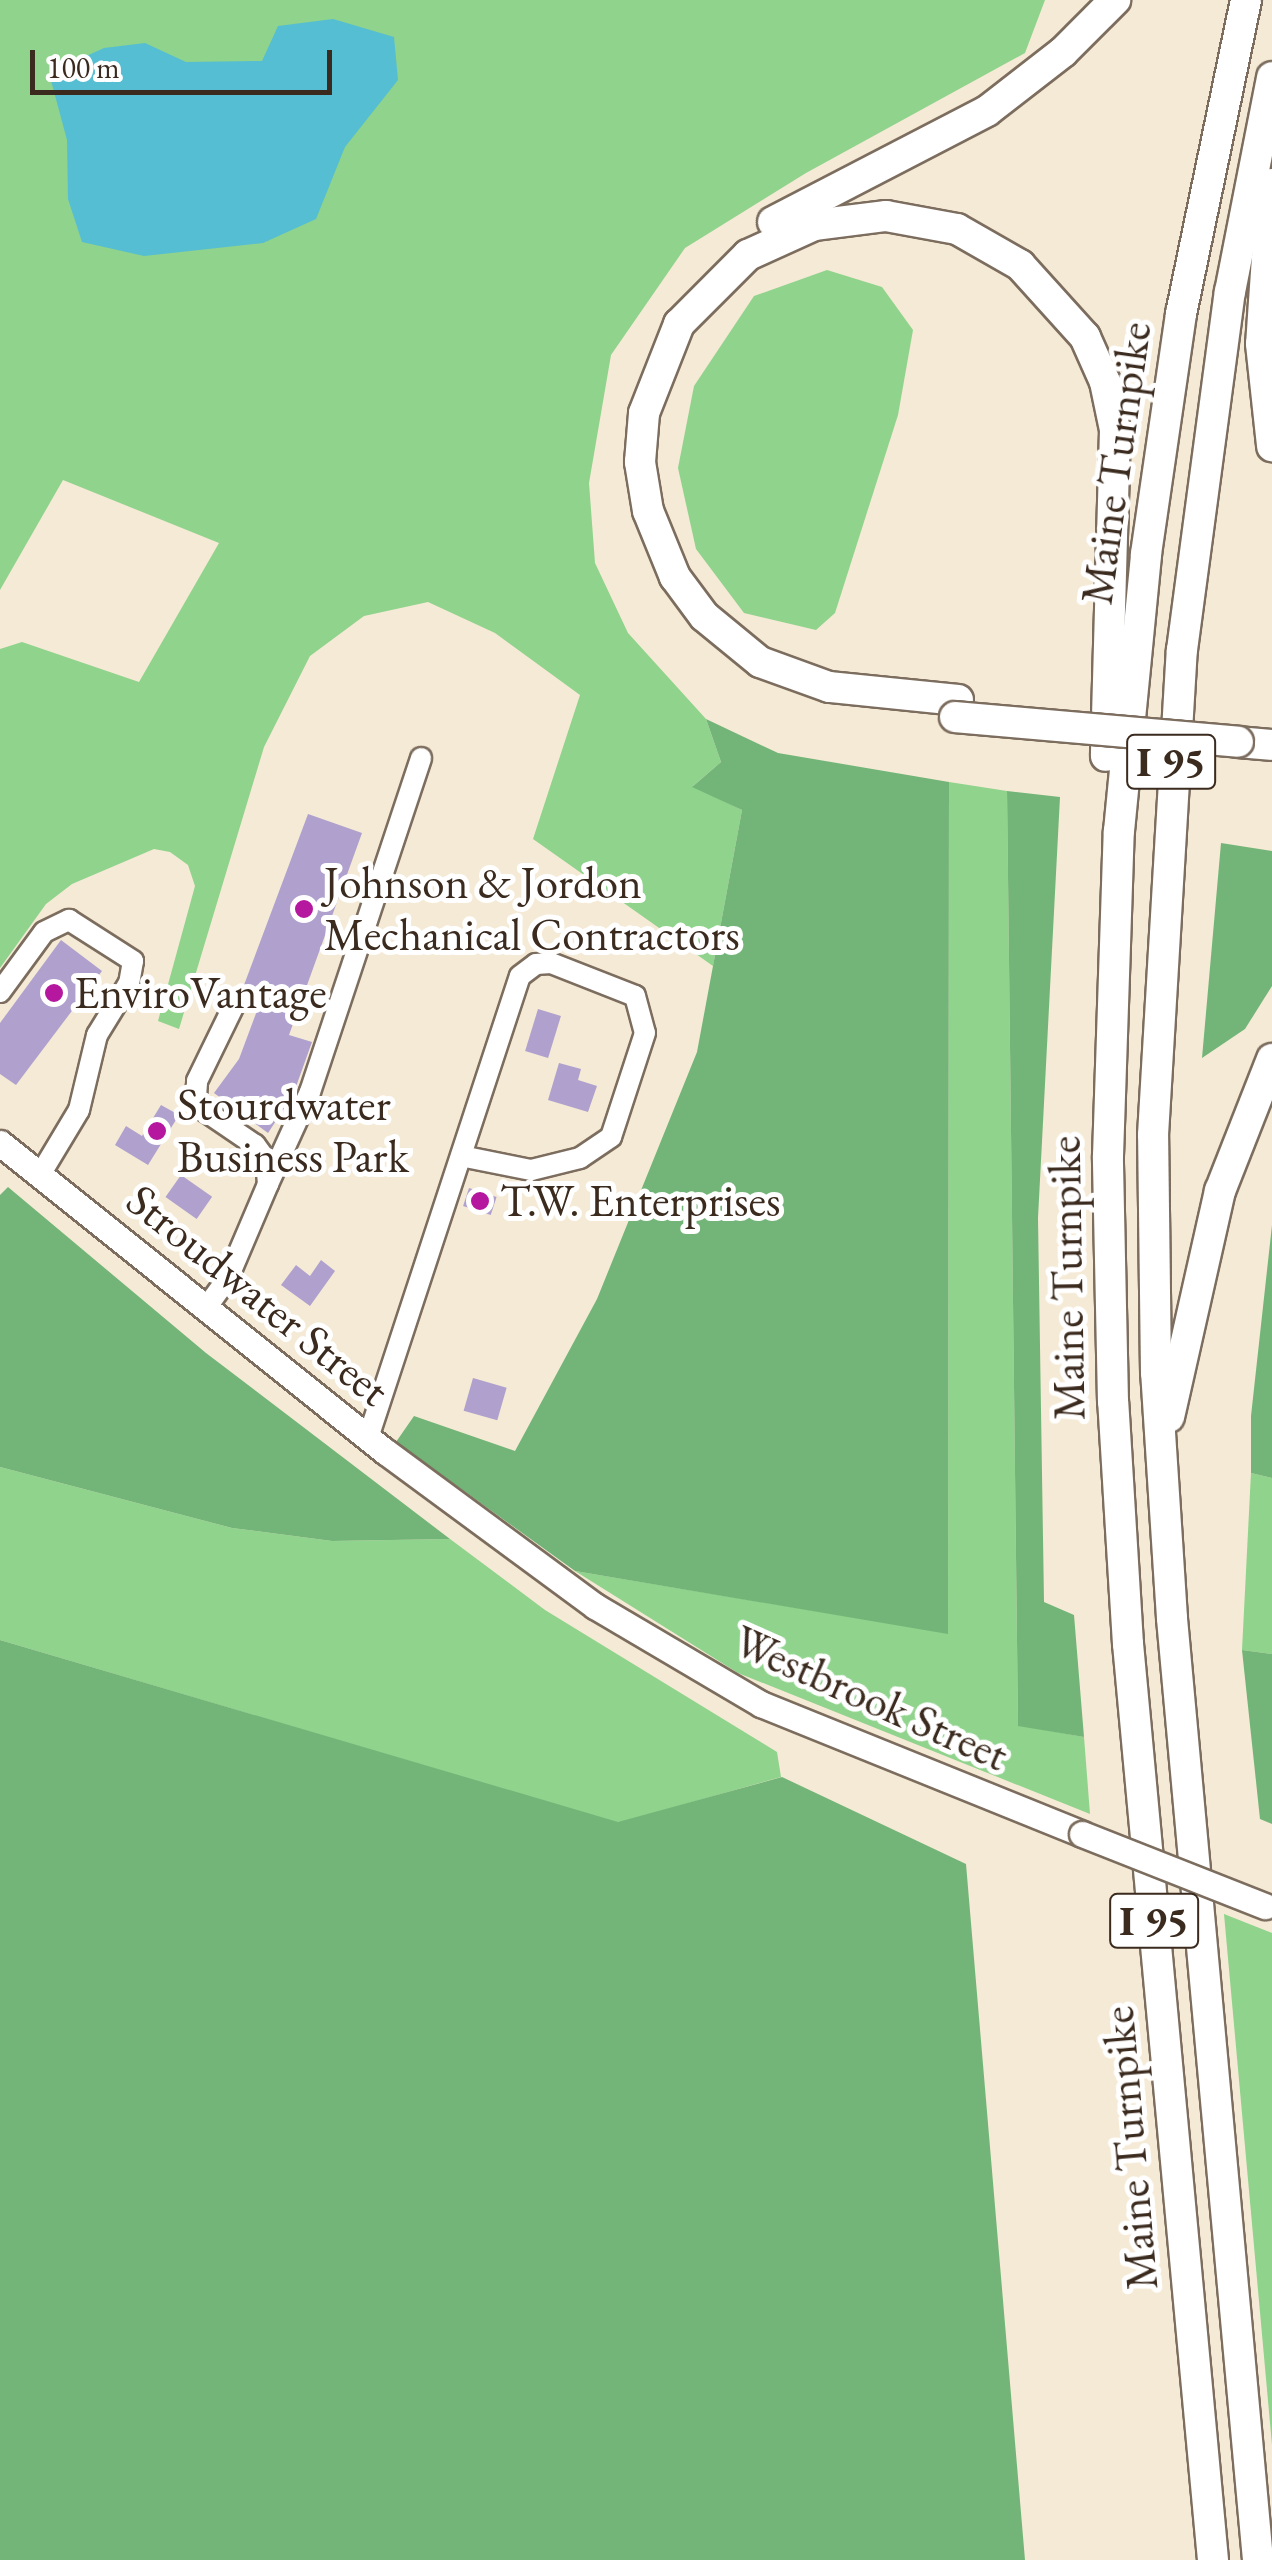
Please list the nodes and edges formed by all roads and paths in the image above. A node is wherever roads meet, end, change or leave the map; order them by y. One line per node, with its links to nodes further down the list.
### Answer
1 (1116, 0): 6 (highway)
2 (1246, 0): 11 (highway, Maine Turnpike / I 95)
3 (1272, 78): 21 (highway, Maine Turnpike / I 95)
4 (1272, 184): 5 (highway)
5 (1272, 446)
6 (957, 709): 8 (highway); 11 (highway)
7 (1272, 728): 8 (highway)
8 (1239, 734): 9 (highway)
9 (1272, 745)
10 (421, 758): 18 (lane)
11 (1119, 831): 24 (highway, Maine Turnpike / I 95)
12 (0, 992): 17 (lane)
13 (236, 1001): 18 (lane)
14 (1272, 1059): 21 (highway)
15 (0, 1143): 17 (main road, Stroudwater Street)
16 (461, 1156): 16 (lane); 20 (lane)
17 (40, 1175): 19 (main road, Stroudwater Street)
18 (268, 1184): 19 (lane)
19 (206, 1308): 20 (main road, Stroudwater Street)
20 (368, 1438): 22 (main road, Stroudwater Street)
21 (1160, 1454): 25 (highway, Maine Turnpike / I 95)
22 (464, 1511): 23 (main road, Westbrook Street, bridge)
23 (1269, 1907)
24 (1213, 2560)
25 (1258, 2560)

